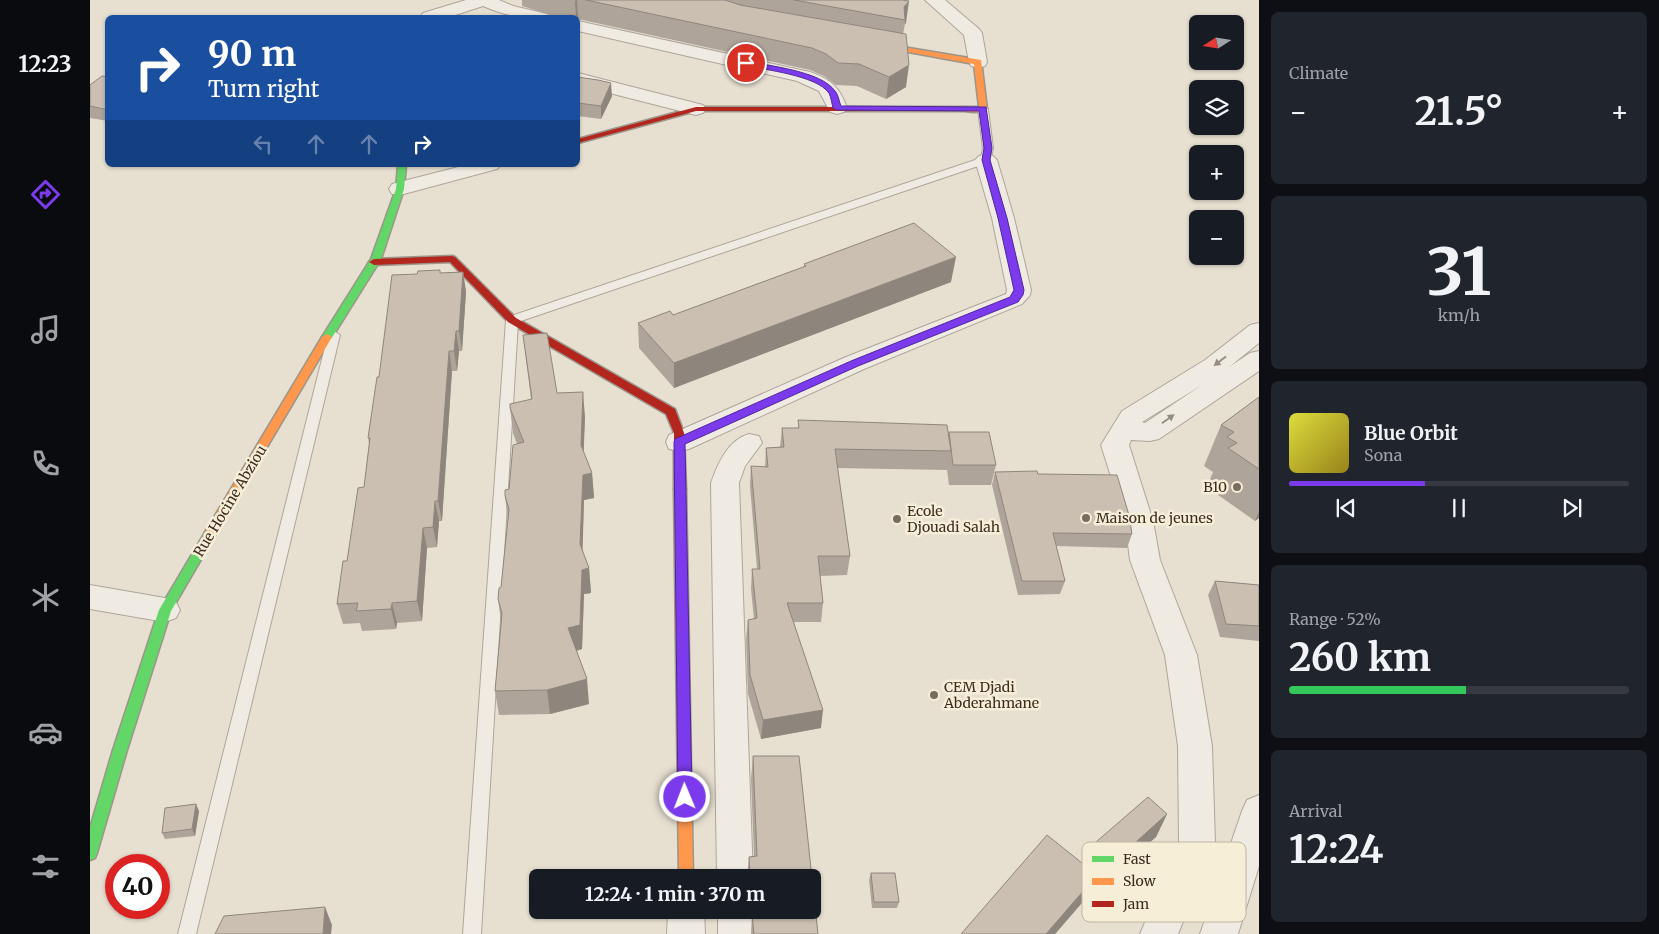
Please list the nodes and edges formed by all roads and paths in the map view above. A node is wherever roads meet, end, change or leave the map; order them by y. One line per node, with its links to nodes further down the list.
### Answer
1 (433, 0): 2 (street); 5 (street)
2 (441, 0)
3 (485, 0): 6 (street); 7 (street)
4 (934, 0): 10 (street)
5 (429, 15)
6 (436, 15)
7 (528, 15)
8 (580, 26): 12 (street)
9 (854, 40): 10 (street)
10 (978, 62): 14 (street)
11 (580, 80): 13 (street)
12 (837, 108): 13 (street); 14 (street)
13 (696, 109): 15 (street)
14 (983, 109): 16 (lane)
15 (580, 141)
16 (986, 160): 22 (lane); 26 (street)
17 (402, 167): 19 (street, Rue Hocine Abziou)
18 (482, 167): 19 (street)
19 (400, 189): 20 (street, Rue Hocine Abziou)
20 (374, 262): 21 (street, Rue Hocine Abziou); 22 (street)
21 (338, 318): 29 (street, Rue Hocine Abziou); 41 (lane)
22 (512, 320): 26 (street); 42 (lane)
23 (1259, 331): 25 (street, one-way to 25)
24 (1259, 359): 25 (street, one-way to 24)
25 (1123, 431): 32 (street)
26 (679, 442): 35 (street)
27 (749, 443): 36 (street)
28 (90, 597): 29 (street)
29 (165, 610): 31 (street, Rue Hocine Abziou)
30 (1259, 811): 33 (street)
31 (96, 815): 34 (street, Rue Hocine Abziou)
32 (1198, 842)
33 (1246, 851)
34 (90, 853)
35 (686, 869)
36 (735, 869)
37 (686, 919): 43 (street)
38 (736, 919): 44 (street)
39 (1164, 922): 45 (street)
40 (1223, 922): 46 (street)
41 (187, 934)
42 (472, 934)
43 (686, 934)
44 (737, 934)
45 (1159, 934)
46 (1219, 934)

